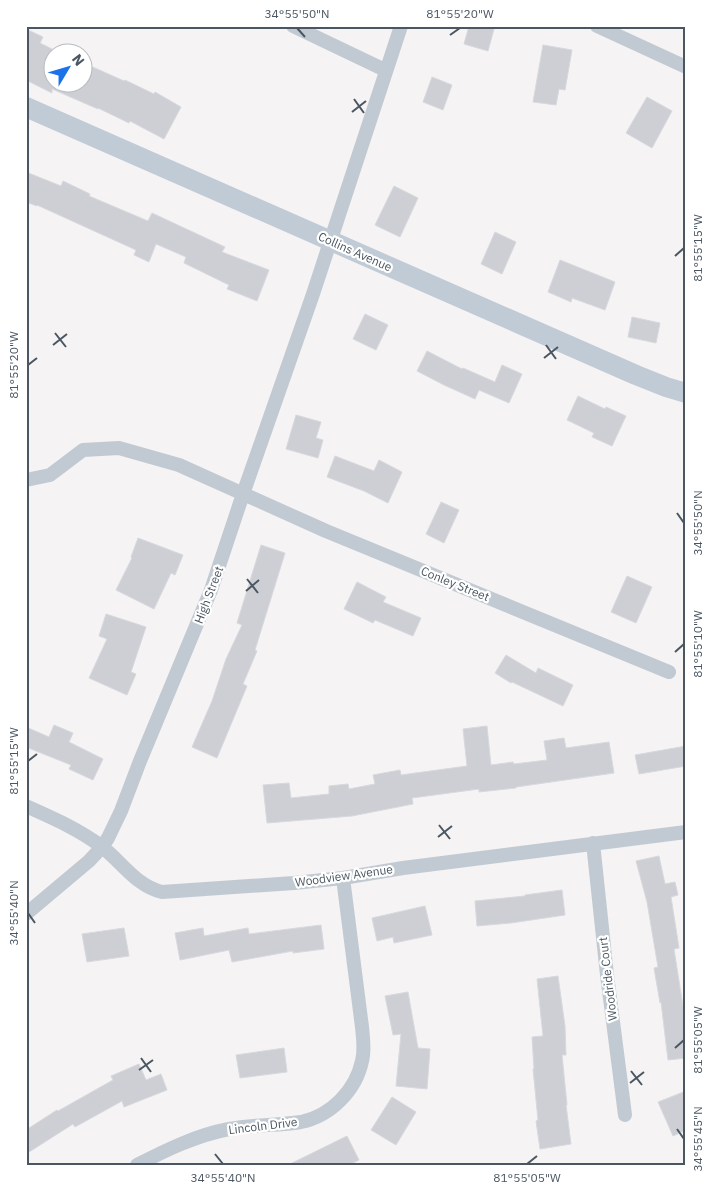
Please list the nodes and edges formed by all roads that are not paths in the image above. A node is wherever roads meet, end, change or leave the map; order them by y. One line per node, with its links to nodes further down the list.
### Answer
1 (293, 26): 5 (street)
2 (401, 26): 5 (street, High Street)
3 (597, 26): 4 (street)
4 (686, 67)
5 (385, 70): 7 (street, High Street)
6 (26, 107): 7 (street, Collins Avenue)
7 (330, 241): 8 (street, Collins Avenue); 10 (street, High Street)
8 (686, 393)
9 (26, 480): 10 (street, Conley Street)
10 (243, 494): 11 (street, Conley Street); 15 (street, High Street)
11 (669, 672)
12 (26, 806): 15 (street, Woodview Avenue)
13 (686, 832): 14 (street, Woodview Avenue)
14 (592, 843): 16 (street, Woodview Avenue); 18 (street, Woodride Court)
15 (102, 847): 16 (street, Woodview Avenue); 17 (street, High Street)
16 (343, 878): 19 (street, Lincoln Drive)
17 (26, 914)
18 (625, 1115)
19 (137, 1165)

